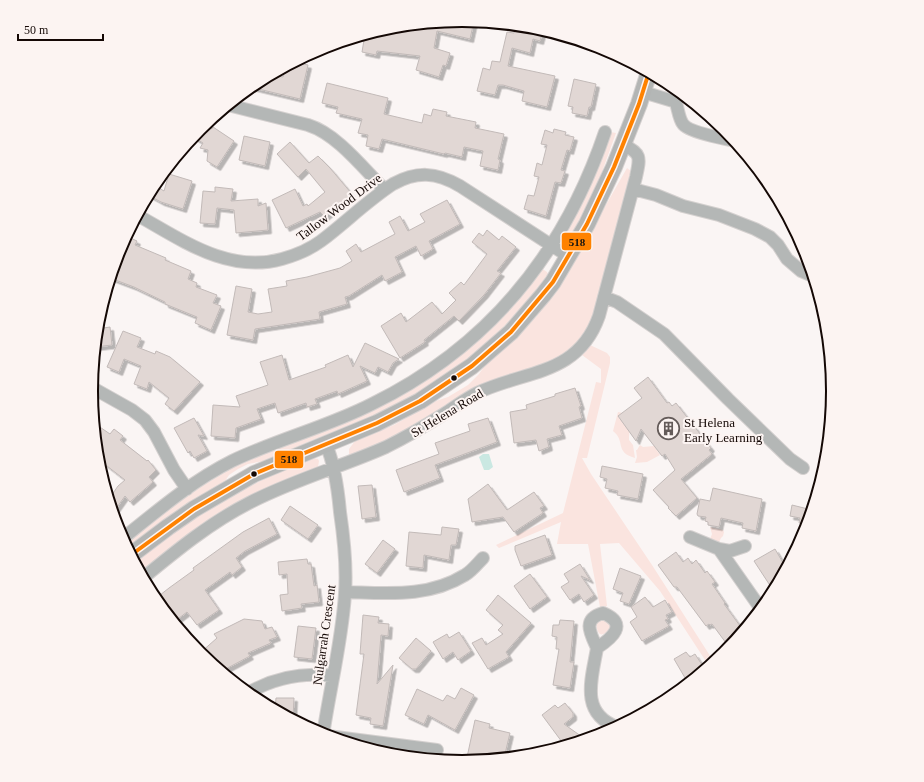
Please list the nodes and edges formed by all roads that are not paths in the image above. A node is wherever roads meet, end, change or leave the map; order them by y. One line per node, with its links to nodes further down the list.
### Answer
1 (647, 78): 2 (main road, St Helena Road)
2 (643, 92): 5 (street); 6 (main road, St Helena Road)
3 (234, 107): 7 (street)
4 (605, 132): 10 (street)
5 (723, 138)
6 (623, 145): 8 (street, St Helena Road); 11 (main road, St Helena Road)
7 (384, 189): 9 (street, Tallow Wood Drive); 10 (street, Tallow Wood Drive)
8 (633, 189): 12 (street); 13 (street, St Helena Road)
9 (142, 218)
10 (552, 246): 11 (street, Tallow Wood Drive); 18 (street)
11 (568, 256): 15 (main road, St Helena Road)
12 (807, 273)
13 (604, 297): 16 (street, St Helena Road); 17 (street)
14 (98, 391): 18 (street)
15 (326, 444): 16 (street, Nulgarrah Crescent); 23 (main road, St Helena Road)
16 (333, 468): 25 (street, St Helena Road); 26 (street, Nulgarrah Crescent)
17 (803, 468)
18 (187, 489): 19 (street)
19 (128, 534)
20 (690, 537): 22 (street)
21 (745, 546): 22 (street)
22 (719, 549): 27 (street)
23 (136, 551)
24 (483, 558): 26 (street)
25 (148, 574)
26 (345, 592): 29 (street, Nulgarrah Crescent)
27 (757, 605)
28 (597, 648): 31 (street)
29 (333, 676): 30 (street); 32 (street, Nulgarrah Crescent)
30 (254, 690)
31 (609, 723)
32 (324, 727)
33 (357, 740): 34 (street)
34 (437, 750)

